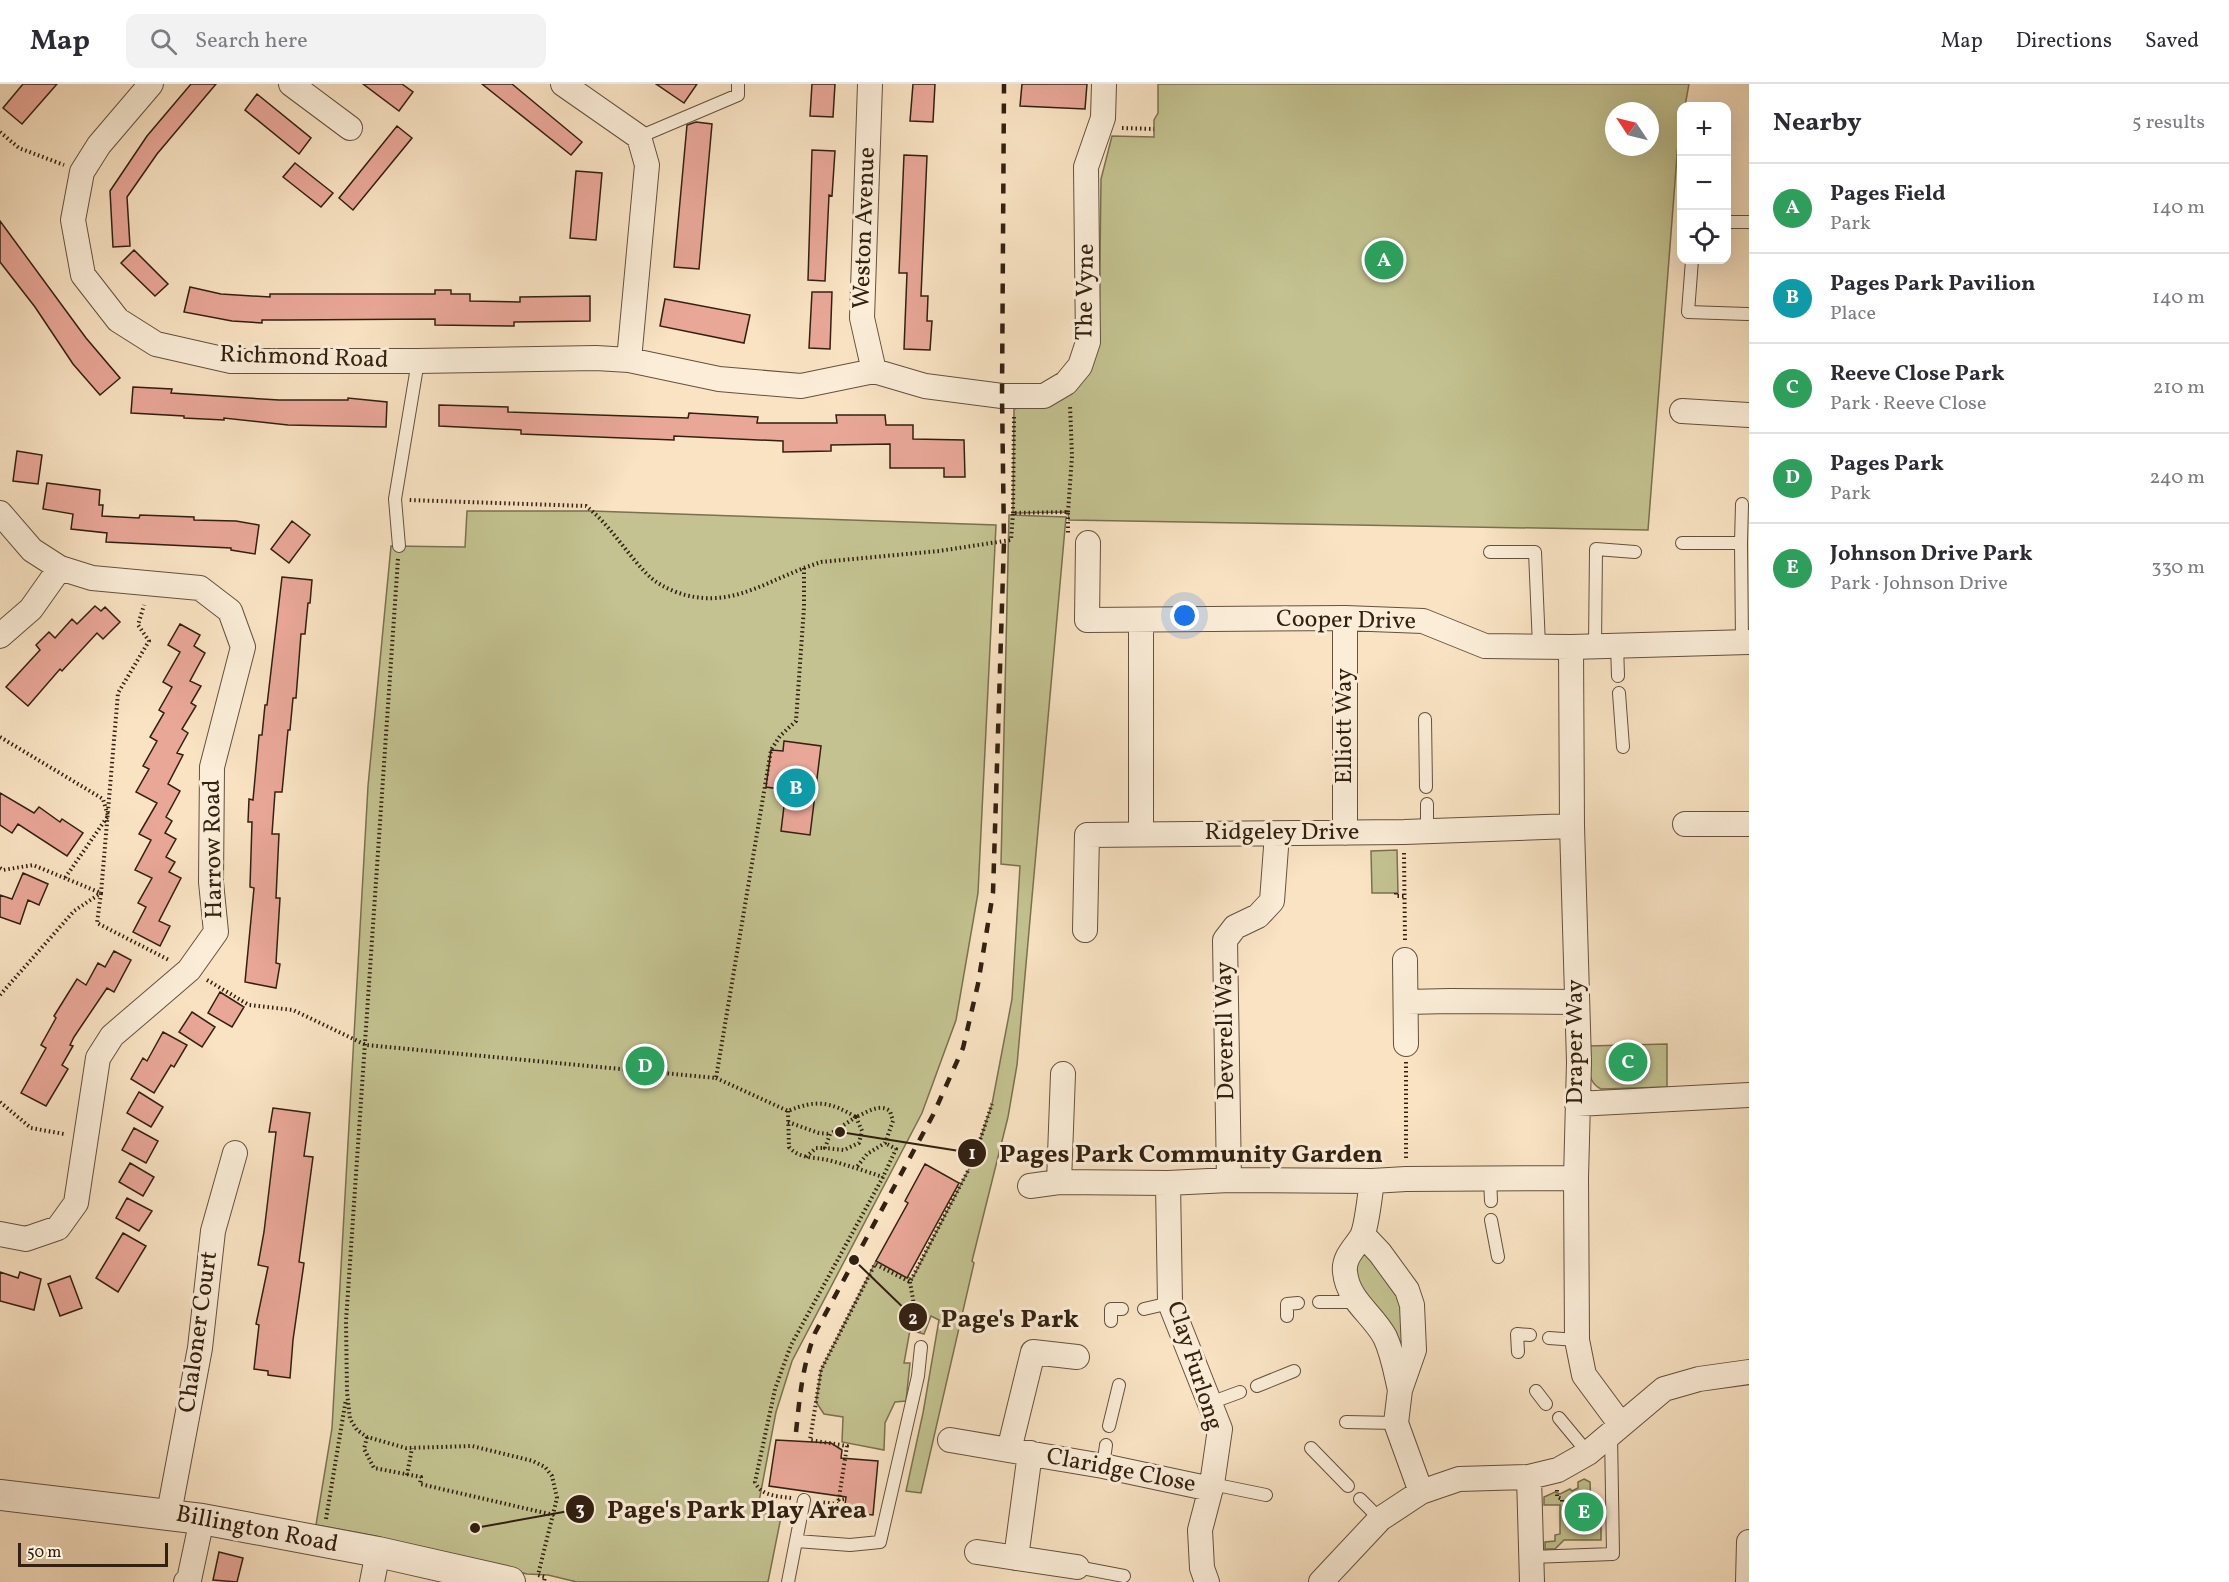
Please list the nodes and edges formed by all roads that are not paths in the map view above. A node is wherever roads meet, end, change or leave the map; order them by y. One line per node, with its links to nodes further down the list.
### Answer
1 (151, 84): 14 (street, Richmond Road)
2 (291, 84): 7 (street)
3 (563, 84): 8 (street)
4 (738, 84): 8 (lane)
5 (870, 84): 15 (street, Weston Avenue)
6 (1104, 84): 16 (street, The Vyne)
7 (350, 128)
8 (639, 137): 13 (street)
9 (1731, 222): 10 (lane)
10 (1749, 222)
11 (1692, 264): 12 (lane)
12 (1747, 314)
13 (629, 360): 14 (street, Richmond Road); 15 (street, Richmond Road)
14 (418, 361): 24 (lane)
15 (874, 371): 16 (street, Richmond Road)
16 (956, 390)
17 (1682, 411): 18 (street)
18 (1749, 415)
19 (1742, 504): 23 (lane)
20 (0, 513): 27 (street, Harrow Road)
21 (1078, 543): 29 (street, Cooper Drive)
22 (1682, 543): 23 (lane)
23 (1741, 543): 31 (lane)
24 (399, 546)
25 (1490, 552): 32 (lane)
26 (1635, 552): 33 (lane)
27 (60, 568): 30 (street); 64 (street, Harrow Road)
28 (1345, 618): 29 (street, Cooper Drive); 32 (street, Cooper Drive); 46 (street, Elliott Way)
29 (1141, 620): 45 (street)
30 (0, 636)
31 (1746, 642): 33 (street, Cooper Drive)
32 (1539, 646): 34 (street, Cooper Drive)
33 (1606, 646): 34 (street, Cooper Drive); 35 (lane)
34 (1571, 647): 43 (street, Draper Way)
35 (1618, 676)
36 (1619, 693): 38 (lane)
37 (1425, 719): 39 (lane)
38 (1623, 747)
39 (1426, 787)
40 (1427, 804): 44 (lane)
41 (1685, 824): 42 (street)
42 (1749, 824)
43 (1572, 826): 44 (street, Ridgeley Drive); 51 (street, Draper Way)
44 (1415, 832): 46 (street, Ridgeley Drive)
45 (1141, 833): 47 (street, Ridgeley Drive); 48 (street, Ridgeley Drive)
46 (1345, 833): 47 (street, Ridgeley Drive)
47 (1277, 834): 58 (street, Deverell Way)
48 (1085, 930)
49 (1405, 960): 50 (street)
50 (1407, 1002): 51 (street); 52 (street)
51 (1577, 1002): 55 (street, Draper Way)
52 (1406, 1044)
53 (1063, 1074): 60 (street)
54 (1749, 1095): 55 (street)
55 (1577, 1104): 57 (street, Draper Way)
56 (234, 1153): 107 (street, Chaloner Court)
57 (1576, 1178): 59 (street); 77 (street, Draper Way)
58 (1229, 1180): 59 (street); 61 (street)
59 (1372, 1181): 65 (street)
60 (1059, 1182): 61 (street); 62 (street)
61 (1168, 1183): 69 (street, Clay Furlong)
62 (1030, 1186)
63 (1491, 1220): 66 (lane)
64 (0, 1234)
65 (1363, 1235): 68 (street); 85 (street)
66 (1498, 1257)
67 (1319, 1302): 68 (lane)
68 (1356, 1302): 85 (street)
69 (1170, 1303): 72 (lane); 88 (street, Clay Furlong)
70 (1298, 1303): 73 (lane)
71 (1122, 1309): 74 (lane)
72 (1144, 1309)
73 (1287, 1316)
74 (1111, 1321)
75 (1530, 1335): 79 (lane)
76 (1549, 1338): 77 (lane)
77 (1577, 1340): 94 (street, Draper Way)
78 (921, 1347): 110 (lane)
79 (1518, 1352)
80 (1077, 1357): 97 (street, Claridge Close)
81 (1294, 1371): 84 (lane)
82 (1749, 1372): 94 (street)
83 (1119, 1385): 93 (lane)
84 (1257, 1386)
85 (1400, 1390): 92 (street)
86 (1536, 1391): 89 (lane)
87 (1240, 1392): 88 (lane)
88 (1210, 1403): 101 (street, Clay Furlong)
89 (1546, 1404)
90 (1558, 1418): 98 (lane)
91 (1346, 1422): 92 (lane)
92 (1396, 1423): 102 (street)
93 (1109, 1426)
94 (1616, 1429): 98 (street); 114 (lane)
95 (950, 1440): 97 (street, Claridge Close)
96 (1311, 1448): 100 (lane)
97 (1019, 1451): 101 (street, Claridge Close); 115 (street, Claridge Close)
98 (1588, 1453): 99 (street)
99 (1529, 1477): 102 (street); 114 (street)
100 (1348, 1486)
101 (1212, 1487): 104 (lane); 122 (street, Clay Furlong)
102 (1421, 1492): 109 (street)
103 (0, 1495): 107 (street, Billington Road)
104 (1266, 1495)
105 (1360, 1499): 109 (lane)
106 (804, 1500): 110 (lane)
107 (169, 1513): 108 (street, Billington Road)
108 (202, 1519): 112 (street, Billington Road); 118 (street)
109 (1380, 1519): 123 (street)
110 (797, 1541): 121 (lane)
111 (1749, 1542): 125 (street)
112 (378, 1552): 119 (street); 120 (street, Billington Road)
113 (977, 1552): 115 (street)
114 (1531, 1557): 124 (street)
115 (1016, 1558): 116 (street)
116 (1077, 1568): 117 (lane)
117 (1124, 1576)
118 (186, 1582)
119 (372, 1582)
120 (510, 1582)
121 (788, 1582)
122 (1207, 1582)
123 (1321, 1582)
124 (1532, 1582)
125 (1748, 1582)

